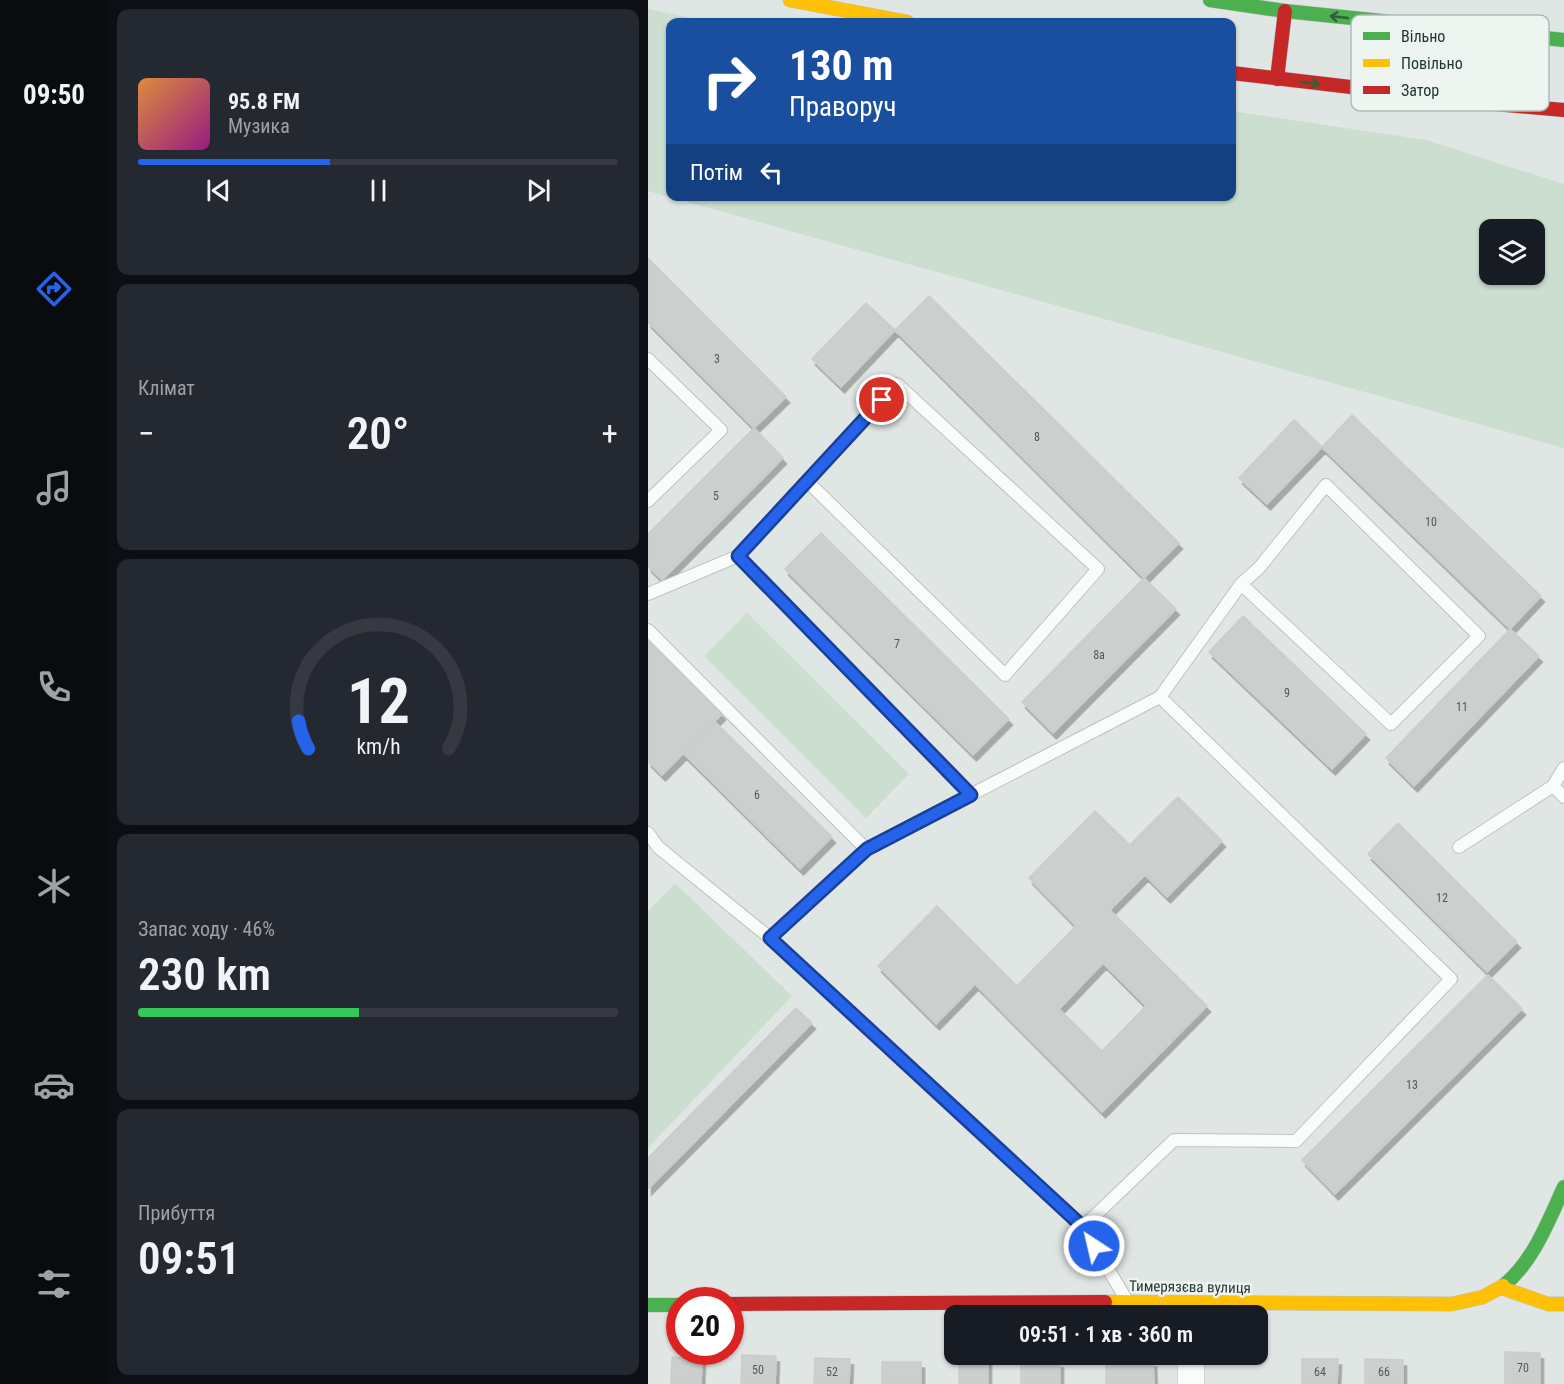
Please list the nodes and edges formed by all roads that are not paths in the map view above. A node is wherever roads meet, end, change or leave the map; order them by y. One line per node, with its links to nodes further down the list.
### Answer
1 (790, 0): 4 (street)
2 (1210, 0): 3 (street)
3 (1285, 11): 5 (street, one-way to 3); 9 (street)
4 (886, 18)
5 (1351, 18)
6 (1549, 38): 7 (street, one-way to 6)
7 (1564, 40)
8 (1236, 74): 9 (street)
9 (1277, 79): 10 (street, one-way to 10)
10 (1351, 87)
11 (1549, 109): 12 (street, one-way to 12)
12 (1564, 110)
13 (648, 359): 15 (lane)
14 (807, 481): 14 (lane); 16 (lane)
15 (648, 501)
16 (738, 556): 18 (lane); 23 (lane)
17 (1240, 584): 17 (lane); 20 (lane)
18 (648, 594)
19 (648, 630): 28 (lane)
20 (1160, 697): 23 (lane); 32 (lane)
21 (1564, 768): 22 (lane)
22 (1553, 786): 24 (lane); 27 (lane)
23 (971, 795): 28 (lane)
24 (1564, 797)
25 (648, 833): 26 (lane)
26 (658, 847): 29 (lane); 30 (lane)
27 (1460, 847)
28 (867, 849): 30 (lane)
29 (648, 857)
30 (770, 938): 32 (lane)
31 (1564, 1187): 33 (street)
32 (1083, 1227): 34 (lane)
33 (1502, 1288): 36 (street); 40 (street, Тимерязєва вулиця)
34 (1128, 1302): 35 (street, Тимерязєва вулиця); 39 (street, Тимерязєва вулиця)
35 (744, 1304)
36 (1564, 1304)
37 (648, 1305): 38 (street)
38 (666, 1305)
39 (1152, 1305)
40 (1268, 1308)
41 (1191, 1365): 42 (street)
42 (1191, 1384)

